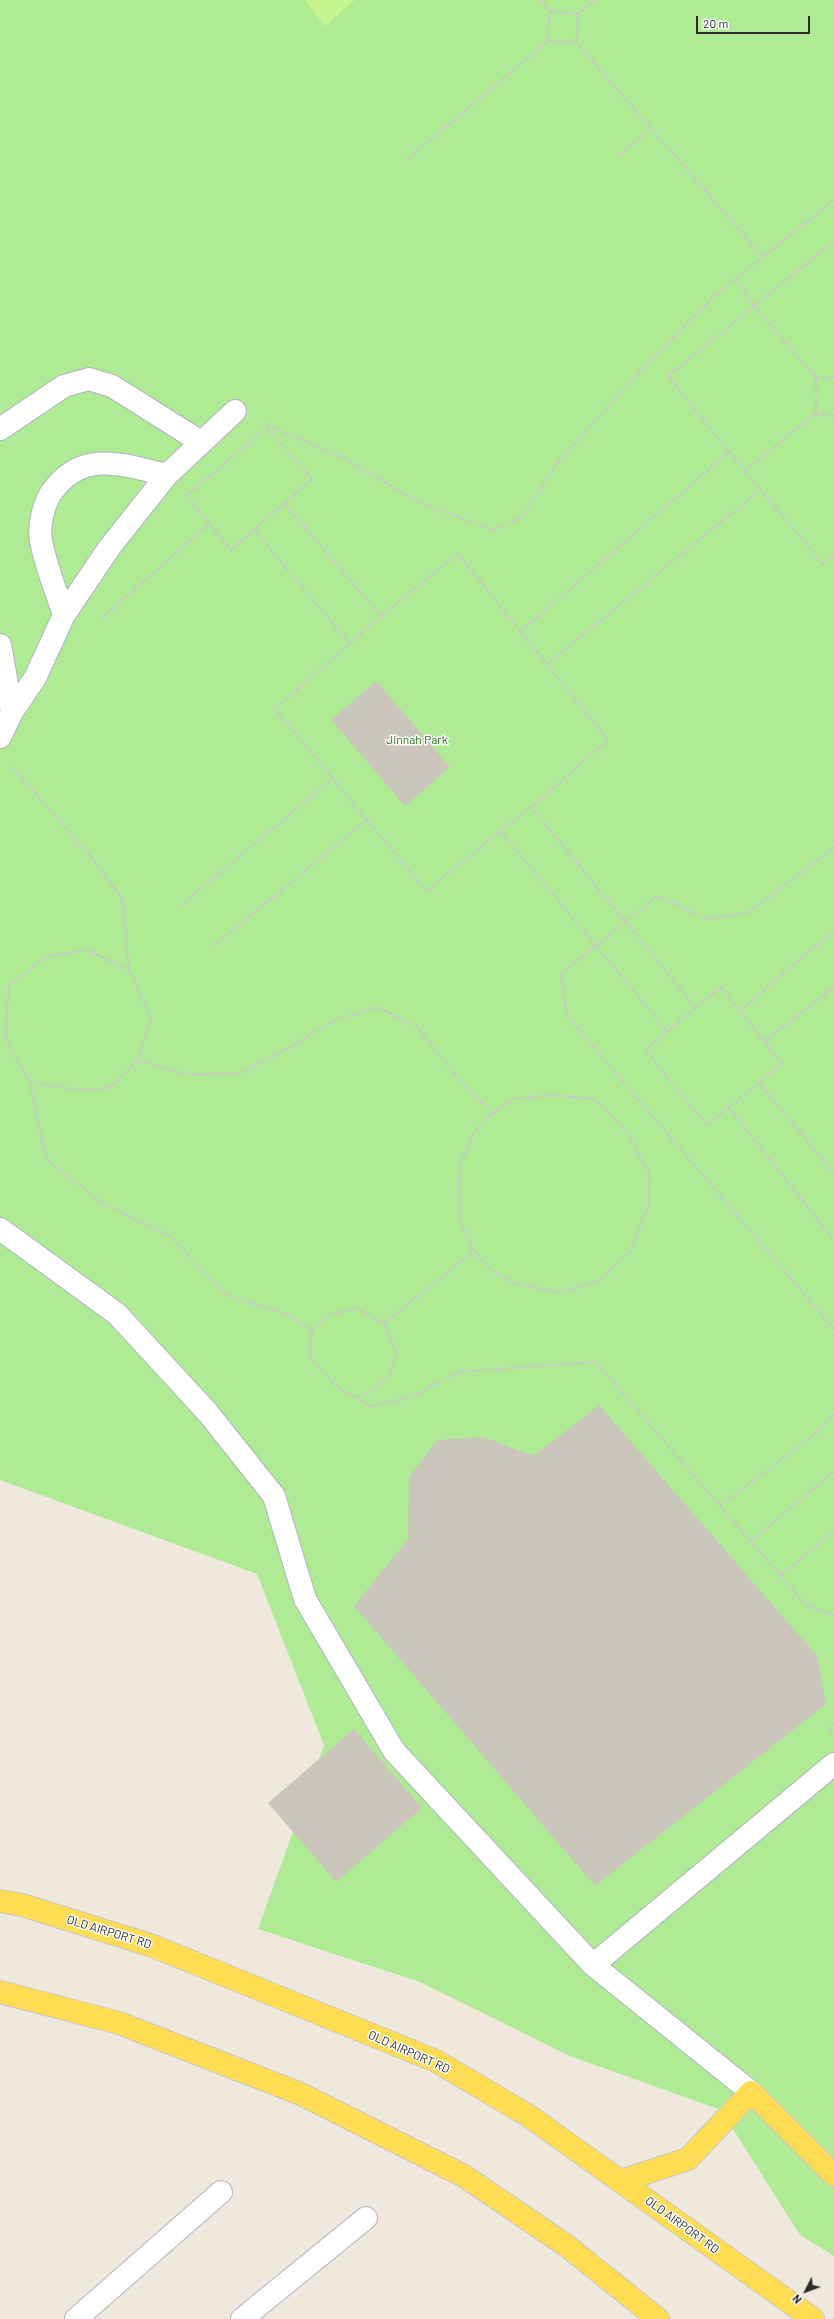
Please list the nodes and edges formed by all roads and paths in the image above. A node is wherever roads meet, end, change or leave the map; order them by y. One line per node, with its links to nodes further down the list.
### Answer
1 (541, 0): 3 (path)
2 (595, 0): 4 (path)
3 (550, 11): 4 (path); 5 (path)
4 (578, 14): 6 (path)
5 (548, 41): 6 (path); 9 (path)
6 (576, 42): 7 (path)
7 (651, 129): 8 (path); 12 (path)
8 (620, 154)
9 (406, 160)
10 (834, 200): 12 (path)
11 (834, 241): 14 (path)
12 (763, 257): 13 (path)
13 (735, 279): 14 (path); 17 (path)
14 (754, 306): 16 (path); 22 (path)
15 (834, 377): 16 (path)
16 (816, 378): 18 (path)
17 (235, 411): 21 (lane)
18 (816, 412): 19 (path); 23 (path)
19 (834, 416)
20 (0, 428): 21 (lane)
21 (201, 442): 24 (lane)
22 (729, 452): 23 (path); 33 (path)
23 (746, 470): 25 (path)
24 (167, 475): 30 (lane); 30 (lane)
25 (760, 490): 29 (path); 36 (path)
26 (284, 503): 27 (path); 28 (path); 31 (path)
27 (209, 524): 28 (path); 32 (path)
28 (254, 530): 34 (path)
29 (834, 555)
30 (64, 615): 37 (lane)
31 (381, 616): 33 (path); 34 (path)
32 (99, 622)
33 (521, 631): 36 (path)
34 (350, 644): 40 (path)
35 (0, 645): 37 (lane)
36 (546, 665): 41 (path)
37 (12, 712): 38 (lane)
38 (0, 737)
39 (10, 764): 50 (path)
40 (332, 779): 42 (path); 45 (path)
41 (531, 807): 43 (path); 46 (path)
42 (367, 820): 43 (path); 48 (path)
43 (501, 832): 49 (path)
44 (834, 847): 46 (path)
45 (180, 906)
46 (625, 921): 49 (path); 52 (path)
47 (834, 930): 53 (path)
48 (214, 945)
49 (596, 946): 54 (path); 66 (path)
50 (129, 970): 56 (path); 57 (path)
51 (834, 987): 55 (path)
52 (696, 1008): 53 (path); 54 (path)
53 (740, 1010): 55 (path)
54 (667, 1031): 59 (path)
55 (765, 1041): 58 (path)
56 (138, 1060): 57 (path); 60 (path)
57 (30, 1082): 67 (path)
58 (759, 1082): 59 (path); 61 (path)
59 (728, 1107): 63 (path)
60 (491, 1114): 64 (path); 64 (path)
61 (834, 1173)
62 (0, 1229): 80 (lane)
63 (834, 1240)
64 (474, 1251): 65 (path)
65 (384, 1324): 67 (path); 68 (path)
66 (834, 1329)
67 (312, 1330): 68 (path)
68 (356, 1398): 71 (path)
69 (834, 1414): 71 (path)
70 (834, 1471): 73 (path)
71 (720, 1506): 73 (path)
72 (834, 1532): 74 (path)
73 (751, 1541): 74 (path)
74 (781, 1575): 75 (path)
75 (834, 1615)
76 (834, 1724): 77 (path)
77 (834, 1735)
78 (834, 1764): 80 (lane)
79 (0, 1901): 84 (main road, OLD AIRPORT RD)
80 (593, 1965): 82 (lane)
81 (0, 1992): 87 (main road)
82 (751, 2092): 83 (main road); 84 (main road)
83 (834, 2175)
84 (621, 2181): 92 (main road, OLD AIRPORT RD)
85 (221, 2192): 88 (lane)
86 (366, 2218): 89 (lane)
87 (567, 2246): 90 (main road); 91 (main road)
88 (76, 2319)
89 (242, 2319)
90 (658, 2319)
91 (674, 2319)
92 (813, 2319)

